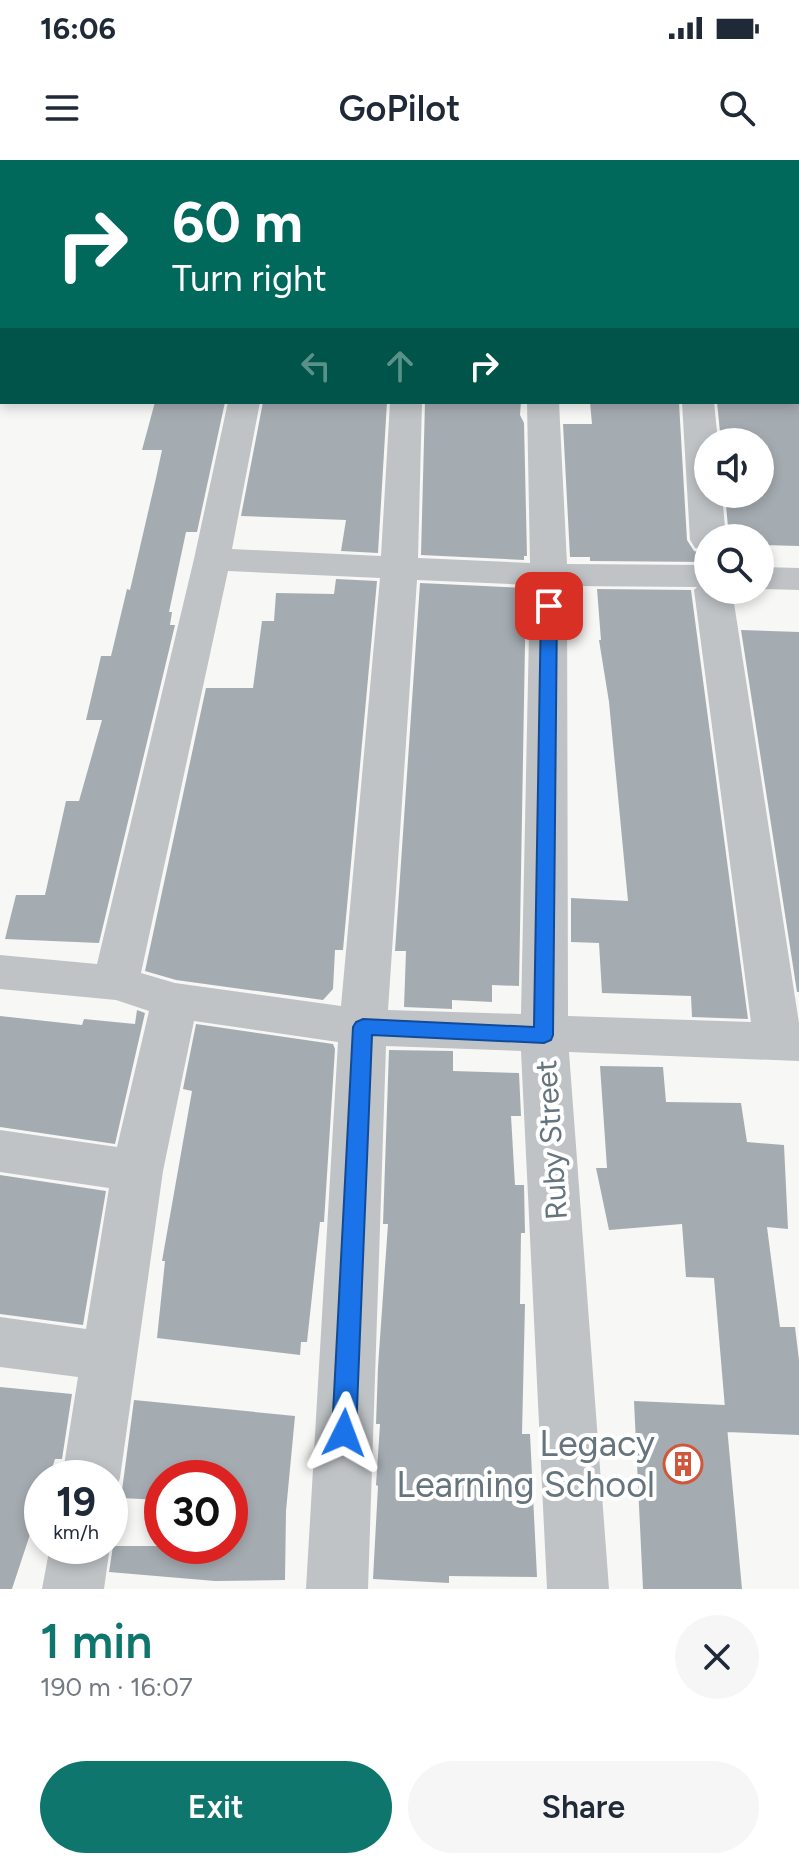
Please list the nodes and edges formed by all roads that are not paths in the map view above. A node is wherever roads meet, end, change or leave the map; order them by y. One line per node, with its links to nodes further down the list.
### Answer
1 (244, 404): 6 (street)
2 (406, 404): 7 (street)
3 (543, 404): 8 (street, Ruby Street)
4 (698, 404): 5 (street)
5 (707, 524)
6 (212, 559): 7 (street); 14 (street)
7 (399, 568): 8 (street); 16 (street)
8 (549, 575): 9 (street); 17 (street, Ruby Street)
9 (694, 576)
10 (774, 578): 11 (street)
11 (799, 579)
12 (715, 604): 18 (street)
13 (0, 972): 14 (street)
14 (116, 983): 15 (street)
15 (175, 1001): 16 (street); 20 (street)
16 (363, 1027): 17 (street); 26 (street)
17 (544, 1035): 18 (street); 27 (street, Ruby Street)
18 (788, 1041)
19 (0, 1151): 20 (street)
20 (137, 1171): 22 (street)
21 (0, 1342): 22 (street)
22 (110, 1357): 23 (street)
23 (94, 1460)
24 (77, 1564): 25 (street)
25 (73, 1589)
26 (337, 1589)
27 (578, 1589)

